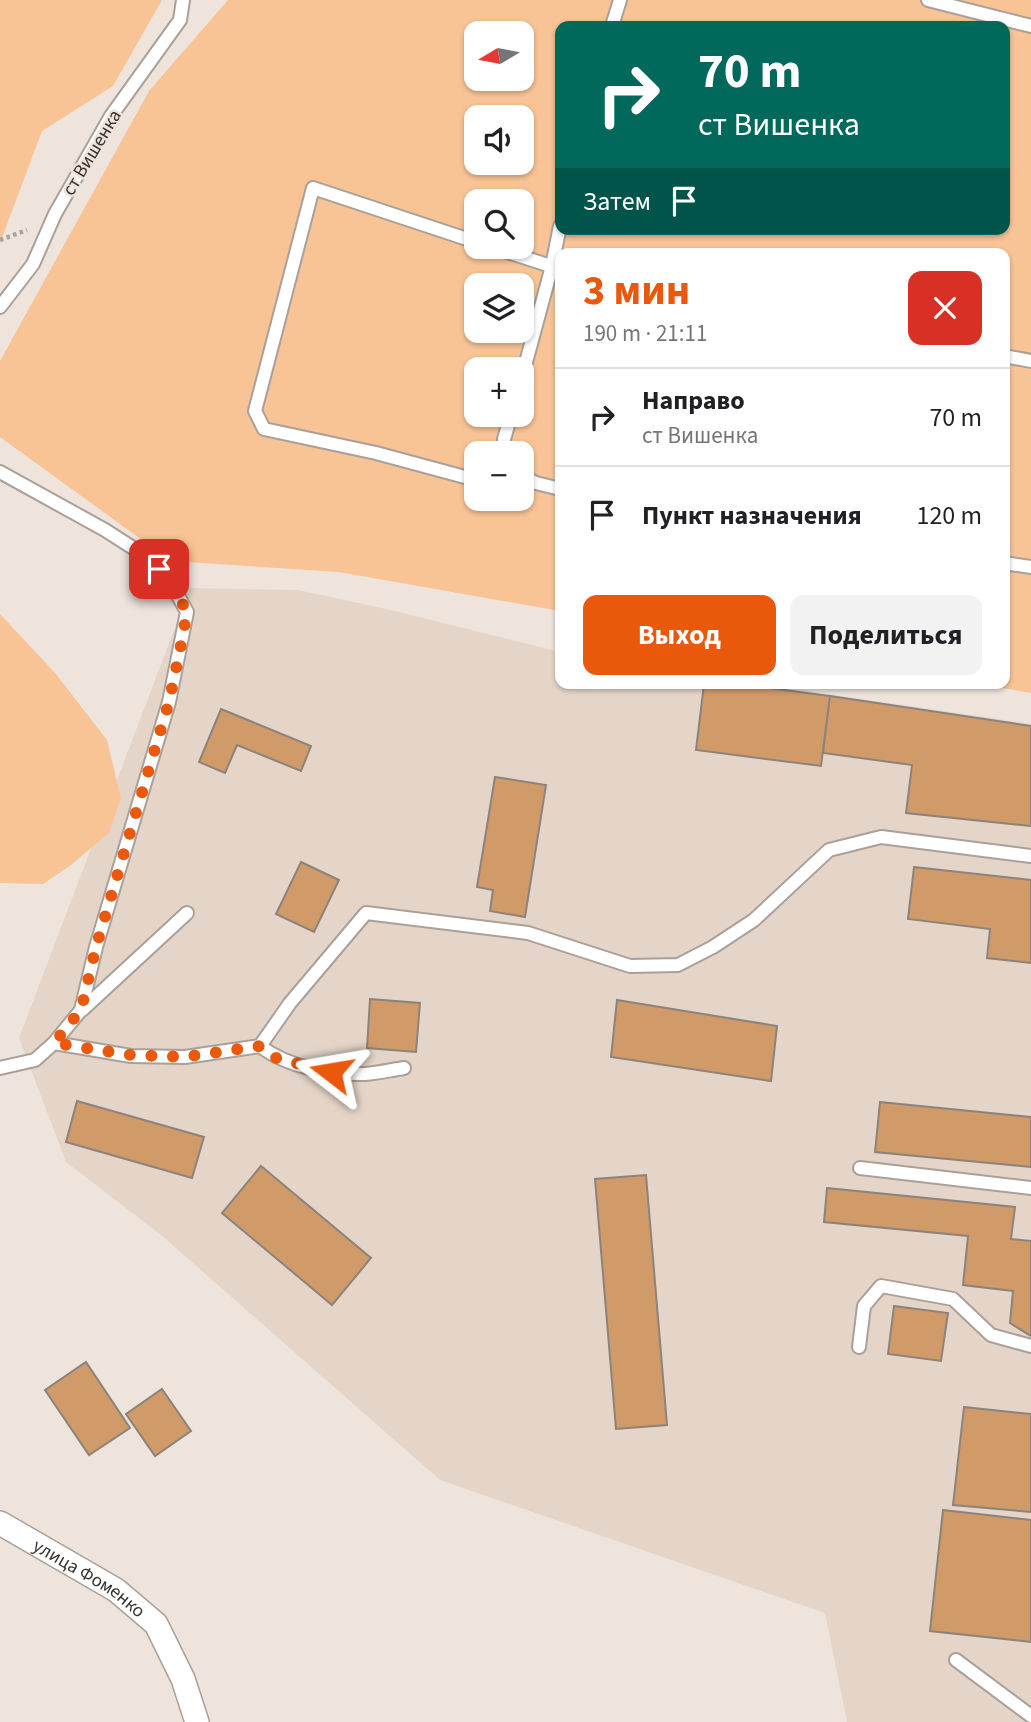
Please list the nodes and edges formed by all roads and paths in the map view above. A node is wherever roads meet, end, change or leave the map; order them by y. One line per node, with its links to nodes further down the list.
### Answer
1 (183, 0): 10 (lane, ст Вишенка)
2 (620, 0): 4 (lane)
3 (928, 0): 5 (lane)
4 (614, 21)
5 (1031, 26)
6 (464, 238): 15 (lane)
7 (529, 259): 8 (lane)
8 (555, 268)
9 (555, 271): 11 (lane)
10 (0, 307)
11 (528, 357)
12 (1010, 357): 13 (lane)
13 (1031, 361)
14 (0, 472): 22 (lane)
15 (464, 477)
16 (534, 482): 17 (lane)
17 (555, 488)
18 (1010, 564): 19 (lane)
19 (1031, 567)
20 (1031, 856): 24 (lane)
21 (187, 914): 22 (lane)
22 (81, 1010): 23 (lane)
23 (54, 1043): 24 (lane); 25 (lane)
24 (260, 1046): 26 (lane)
25 (0, 1068)
26 (404, 1068)
27 (860, 1168): 28 (lane)
28 (1031, 1188)
29 (1031, 1346): 30 (lane)
30 (859, 1347)
31 (0, 1523): 34 (street, улица Фоменко)
32 (956, 1660): 33 (lane)
33 (1031, 1716)
34 (197, 1722)

